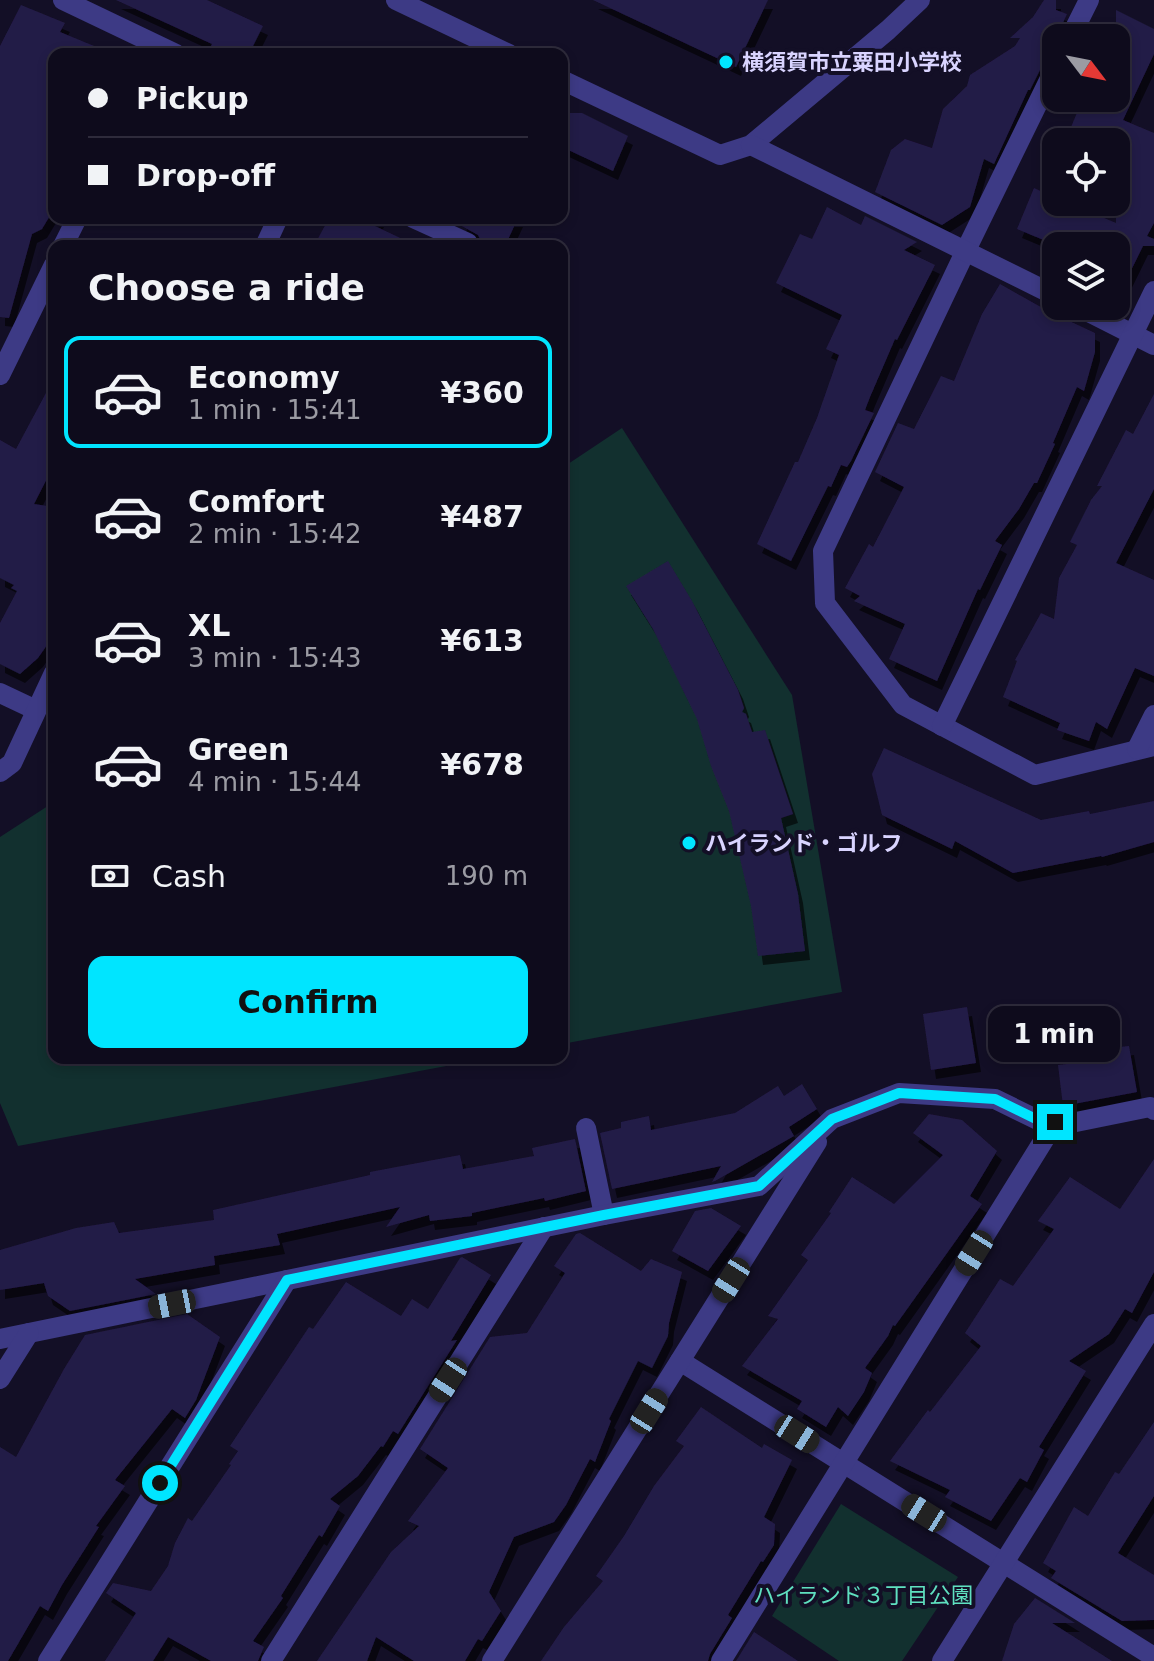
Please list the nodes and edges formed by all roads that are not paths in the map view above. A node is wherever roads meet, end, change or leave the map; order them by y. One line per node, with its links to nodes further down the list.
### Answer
1 (63, 0): 6 (street)
2 (396, 0): 7 (street)
3 (920, 0): 10 (street)
4 (1089, 0): 5 (street)
5 (1077, 24)
6 (159, 48)
7 (496, 48)
8 (568, 83): 10 (street)
9 (1042, 95): 13 (street)
10 (751, 145): 13 (street)
11 (426, 224): 12 (street)
12 (461, 240)
13 (966, 250): 15 (street); 25 (street)
14 (48, 277): 20 (street)
15 (1042, 289)
16 (1154, 291): 18 (street)
17 (1104, 320): 18 (street)
18 (1133, 335): 19 (street); 25 (street)
19 (1154, 345)
20 (0, 375)
21 (48, 685): 23 (street)
22 (0, 693): 23 (street)
23 (36, 710): 27 (street)
24 (1154, 715): 26 (street)
25 (942, 726): 26 (street)
26 (1146, 748)
27 (0, 772)
28 (1154, 1110): 30 (street)
29 (832, 1119): 30 (street); 32 (street); 38 (street)
30 (1055, 1122): 40 (street)
31 (586, 1128): 32 (street)
32 (604, 1215): 33 (street)
33 (544, 1227): 34 (street); 44 (street)
34 (287, 1280): 36 (street); 43 (street)
35 (1154, 1324): 41 (street)
36 (29, 1333): 37 (street); 39 (street)
37 (0, 1339)
38 (680, 1361): 40 (street); 45 (street)
39 (0, 1379)
40 (844, 1463): 41 (street); 46 (street)
41 (1004, 1563): 42 (street); 47 (street)
42 (1154, 1657)
43 (48, 1661)
44 (271, 1661)
45 (492, 1661)
46 (721, 1661)
47 (942, 1661)

